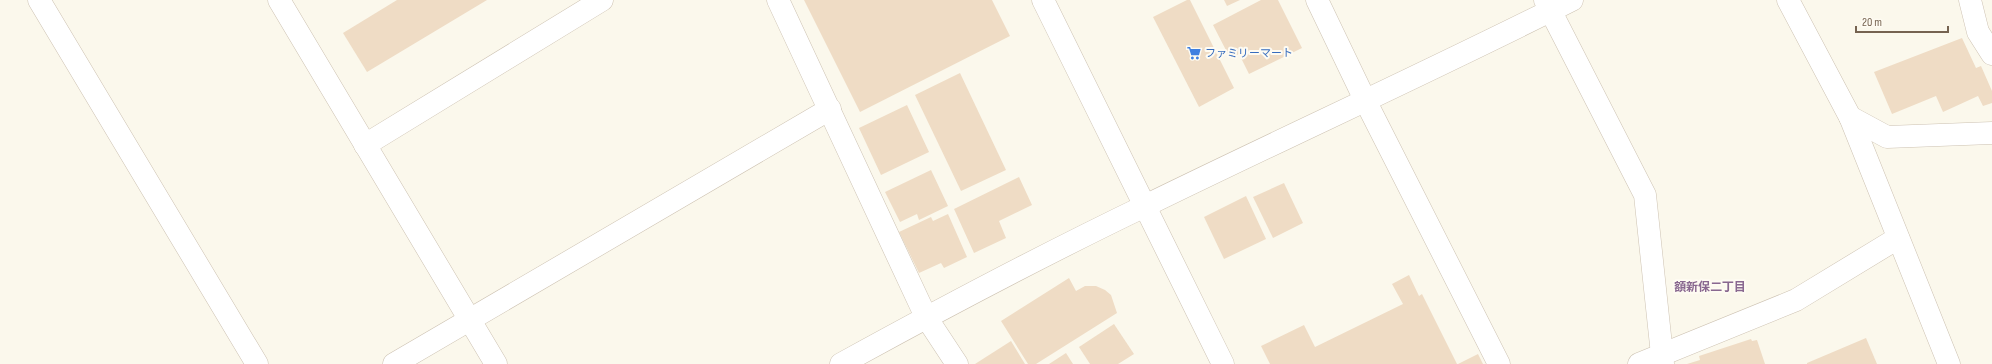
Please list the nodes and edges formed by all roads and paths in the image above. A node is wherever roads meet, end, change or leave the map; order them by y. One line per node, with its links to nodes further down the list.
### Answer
1 (39, 0): 22 (street)
2 (279, 0): 16 (street)
3 (602, 0): 16 (street)
4 (778, 0): 13 (street)
5 (1043, 0): 17 (street)
6 (1317, 0): 12 (street)
7 (1572, 0): 10 (street)
8 (1788, 0): 14 (street)
9 (1970, 0): 11 (street)
10 (1548, 5): 12 (street); 21 (street)
11 (1992, 54)
12 (1366, 102): 17 (street); 28 (street)
13 (830, 109): 19 (street); 20 (street)
14 (1850, 117): 15 (street); 18 (street)
15 (1992, 133)
16 (365, 145): 20 (street)
17 (1145, 206): 19 (street); 27 (street)
18 (1898, 238): 21 (street); 30 (street)
19 (926, 317): 25 (street); 26 (street)
20 (469, 319): 23 (street); 24 (street)
21 (1663, 359): 29 (street)
22 (257, 364)
23 (394, 364)
24 (496, 364)
25 (841, 364)
26 (957, 364)
27 (1223, 364)
28 (1499, 364)
29 (1639, 364)
30 (1949, 364)

